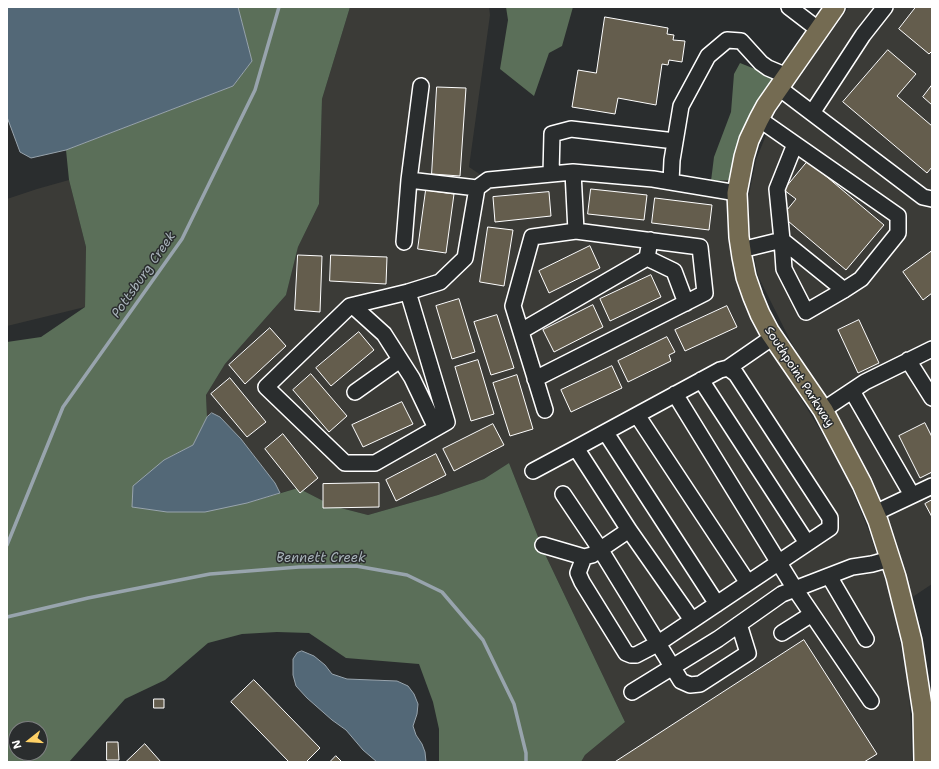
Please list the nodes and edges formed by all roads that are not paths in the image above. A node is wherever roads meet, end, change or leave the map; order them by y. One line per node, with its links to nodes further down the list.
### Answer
1 (789, 7): 4 (lane)
2 (835, 7): 4 (main road, Southpoint Parkway)
3 (886, 7): 7 (lane)
4 (819, 30): 5 (main road, Southpoint Parkway)
5 (783, 82): 7 (lane); 8 (main road, Southpoint Parkway); 9 (lane)
6 (421, 86): 13 (lane)
7 (812, 113): 17 (lane)
8 (759, 119): 10 (lane); 16 (main road, Southpoint Parkway)
9 (676, 141): 12 (lane); 14 (lane)
10 (795, 144): 20 (lane); 24 (lane)
11 (573, 172): 12 (lane); 14 (lane); 18 (lane)
12 (551, 174): 15 (lane)
13 (409, 180): 15 (lane); 21 (lane)
14 (671, 182): 16 (lane)
15 (477, 188): 25 (lane)
16 (737, 193): 22 (main road, Southpoint Parkway)
17 (932, 199)
18 (576, 231): 19 (lane); 28 (lane)
19 (650, 240): 23 (lane); 26 (lane)
20 (782, 240): 22 (lane); 24 (lane); 24 (lane)
21 (404, 242)
22 (741, 250): 29 (main road, Southpoint Parkway)
23 (647, 258): 26 (lane); 28 (lane)
24 (844, 290)
25 (408, 292): 27 (lane); 43 (lane)
26 (686, 303): 34 (lane)
27 (353, 306): 31 (lane); 43 (lane)
28 (521, 331): 34 (lane)
29 (773, 337): 33 (lane); 41 (main road, Southpoint Parkway)
30 (932, 348): 32 (lane)
31 (400, 360): 37 (lane); 43 (lane)
32 (908, 360): 36 (lane); 39 (lane)
33 (728, 368): 35 (lane); 52 (lane)
34 (535, 379): 40 (lane)
35 (701, 380): 38 (lane); 52 (lane)
36 (852, 391): 41 (lane); 49 (lane)
37 (355, 392)
38 (675, 394): 42 (lane); 57 (lane)
39 (932, 398)
40 (545, 410)
41 (824, 410): 50 (main road, Southpoint Parkway)
42 (637, 415): 44 (lane); 59 (lane)
43 (436, 428)
44 (606, 432): 45 (lane); 61 (lane)
45 (576, 448): 46 (lane); 51 (lane)
46 (533, 471)
47 (932, 486): 49 (lane)
48 (563, 494): 54 (lane)
49 (912, 495): 50 (lane)
50 (875, 513): 56 (main road, Southpoint Parkway)
51 (629, 530): 54 (lane); 63 (lane)
52 (807, 543): 57 (lane)
53 (543, 545): 55 (lane)
54 (600, 549): 55 (lane); 67 (lane)
55 (584, 557): 67 (lane)
56 (890, 559): 58 (lane); 71 (main road, Southpoint Parkway)
57 (779, 562): 59 (lane); 60 (lane)
58 (829, 576): 60 (lane); 66 (lane)
59 (748, 583): 61 (lane)
60 (795, 589): 62 (lane); 64 (lane)
61 (717, 604): 63 (lane)
62 (812, 614): 65 (lane); 70 (lane)
63 (692, 620): 67 (lane)
64 (739, 624): 68 (lane); 68 (lane)
65 (782, 633)
66 (866, 639)
67 (658, 644): 68 (lane)
68 (672, 667): 69 (lane)
69 (632, 692)
70 (871, 701)
71 (928, 712): 72 (main road, Southpoint Parkway)
72 (924, 762)

